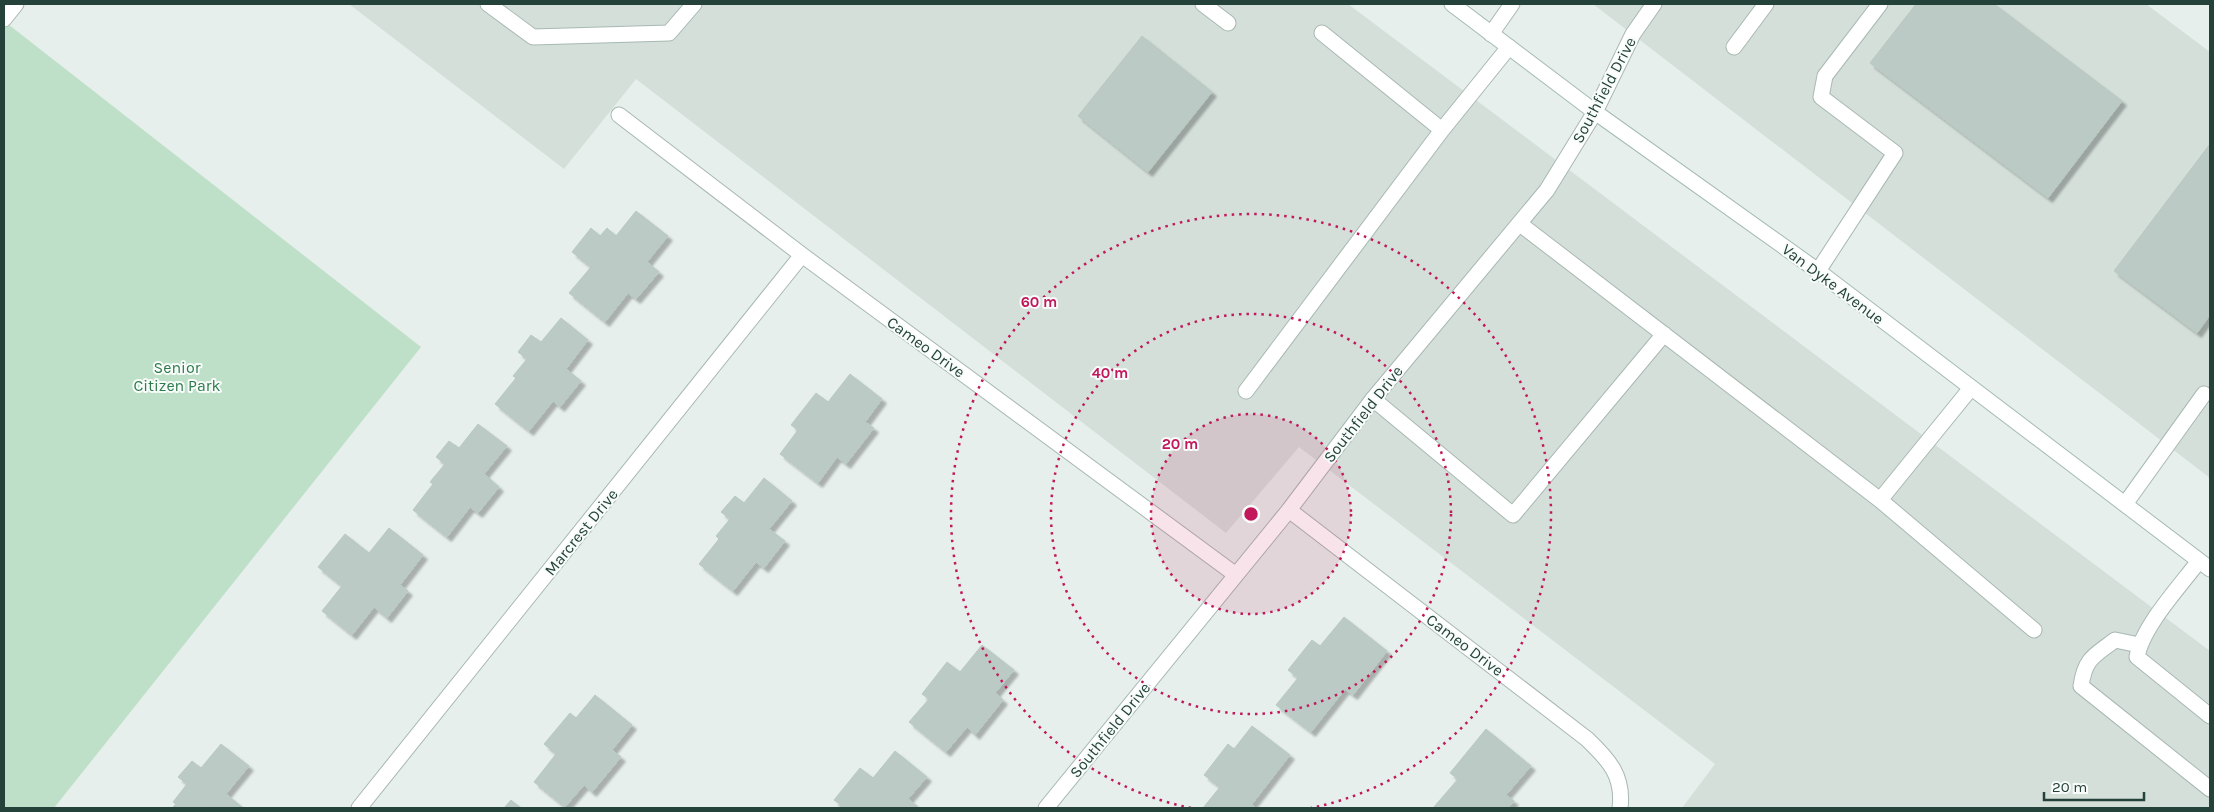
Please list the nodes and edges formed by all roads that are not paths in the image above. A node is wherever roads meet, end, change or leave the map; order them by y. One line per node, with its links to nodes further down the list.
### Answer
1 (16, 4): 10 (street)
2 (488, 4): 3 (street)
3 (694, 4)
4 (1203, 4): 11 (street)
5 (1452, 4): 13 (street, Van Dyke Avenue)
6 (1512, 4): 13 (street)
7 (1654, 4): 16 (street, Southfield Drive)
8 (1766, 4): 15 (street)
9 (1880, 4): 21 (street)
10 (4, 19)
11 (1228, 23)
12 (1322, 33): 18 (street)
13 (1491, 34): 14 (street, Van Dyke Avenue)
14 (1509, 47): 16 (street, Van Dyke Avenue); 18 (street)
15 (1734, 47)
16 (1595, 112): 19 (street, Southfield Drive); 21 (street, Van Dyke Avenue)
17 (619, 115): 20 (street, Cameo Drive)
18 (1442, 130): 24 (street)
19 (1520, 224): 22 (street); 26 (street, Southfield Drive)
20 (802, 255): 31 (street, Cameo Drive); 37 (street, Marcrest Drive)
21 (1818, 271): 23 (street, Van Dyke Avenue)
22 (1664, 334): 26 (street); 27 (street)
23 (1972, 388): 27 (street); 28 (street, Van Dyke Avenue)
24 (1246, 391)
25 (2204, 394): 28 (street)
26 (1373, 399): 29 (street, Southfield Drive)
27 (1880, 500): 32 (street)
28 (2125, 504): 30 (street, Van Dyke Avenue)
29 (1289, 510): 31 (street, Southfield Drive); 36 (street, Cameo Drive)
30 (2205, 565): 33 (street)
31 (1236, 575): 38 (street, Southfield Drive)
32 (2034, 630)
33 (2139, 645): 34 (street); 35 (street)
34 (2210, 716)
35 (2210, 789)
36 (1621, 801)
37 (359, 808)
38 (1046, 808)

